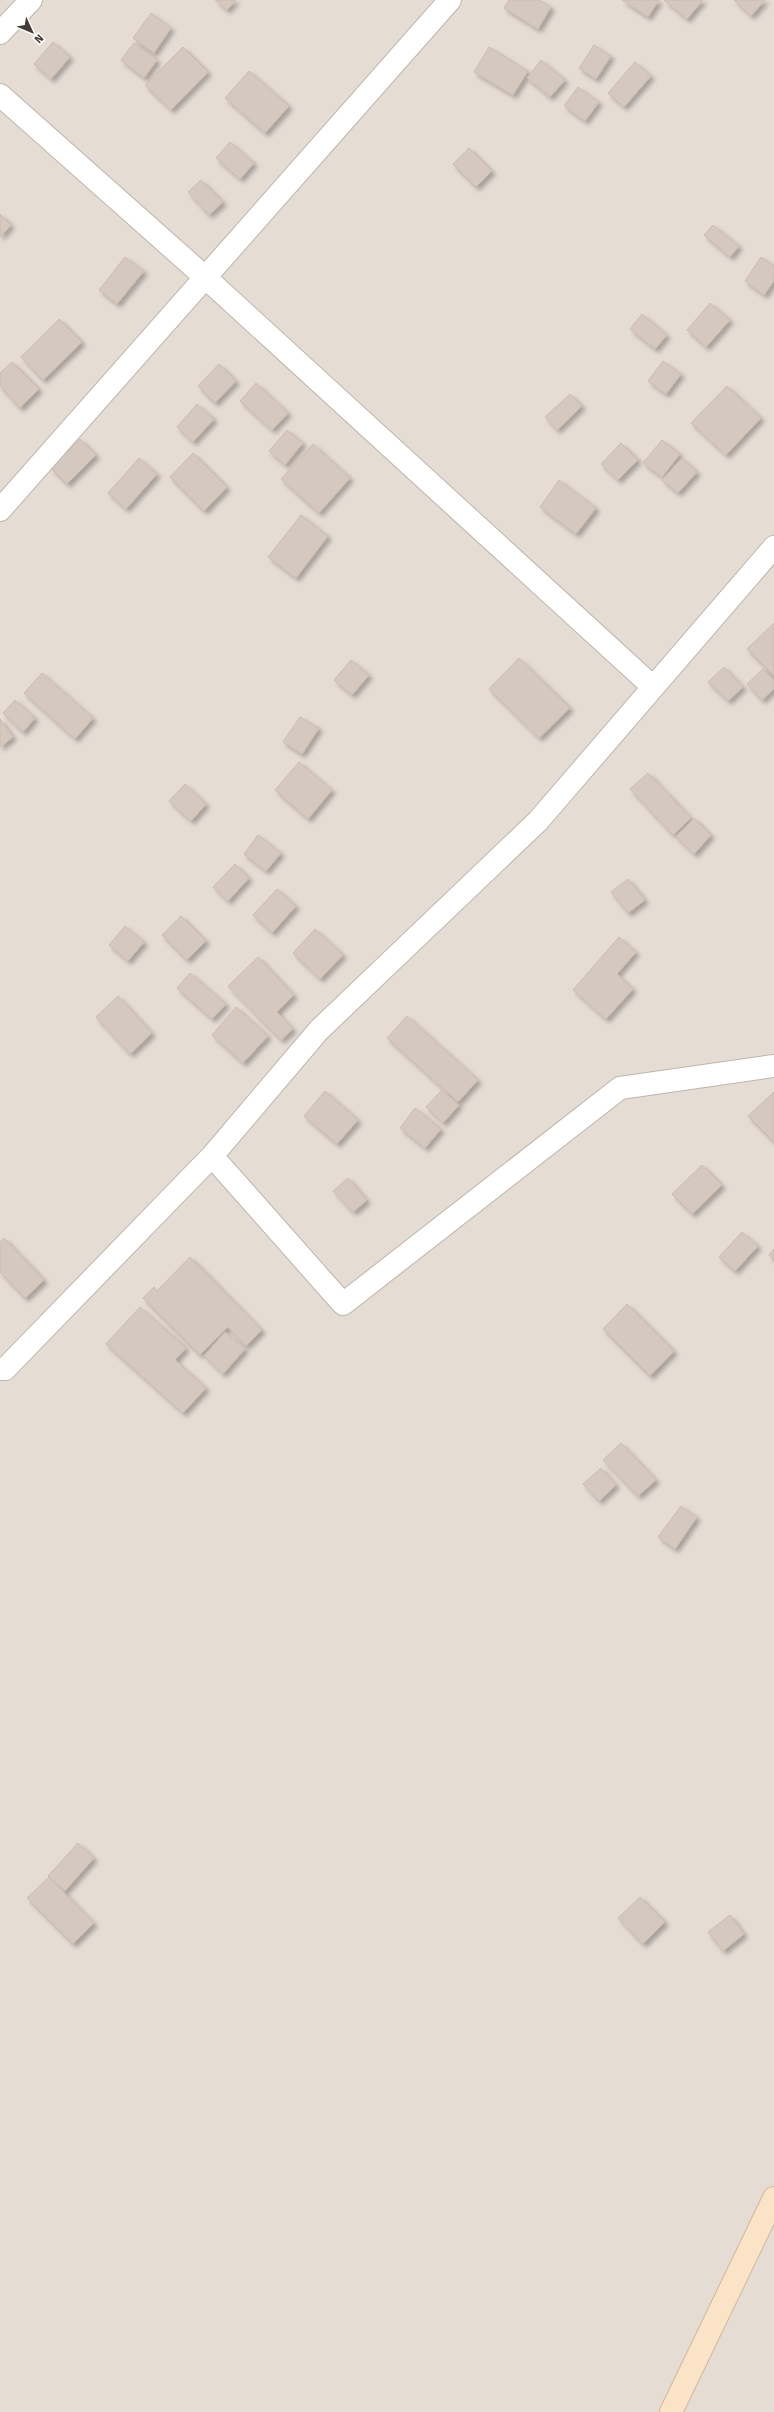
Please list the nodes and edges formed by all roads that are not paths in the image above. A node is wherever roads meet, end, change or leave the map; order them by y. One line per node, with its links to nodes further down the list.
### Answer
1 (31, 0): 3 (street)
2 (450, 0): 5 (street)
3 (0, 33)
4 (0, 95): 5 (street)
5 (206, 278): 6 (street); 8 (street)
6 (0, 510)
7 (774, 547): 8 (street)
8 (653, 687): 10 (street)
9 (774, 1066): 10 (street)
10 (212, 1156): 11 (street)
11 (0, 1369)
12 (774, 2198): 13 (street)
13 (671, 2412)

